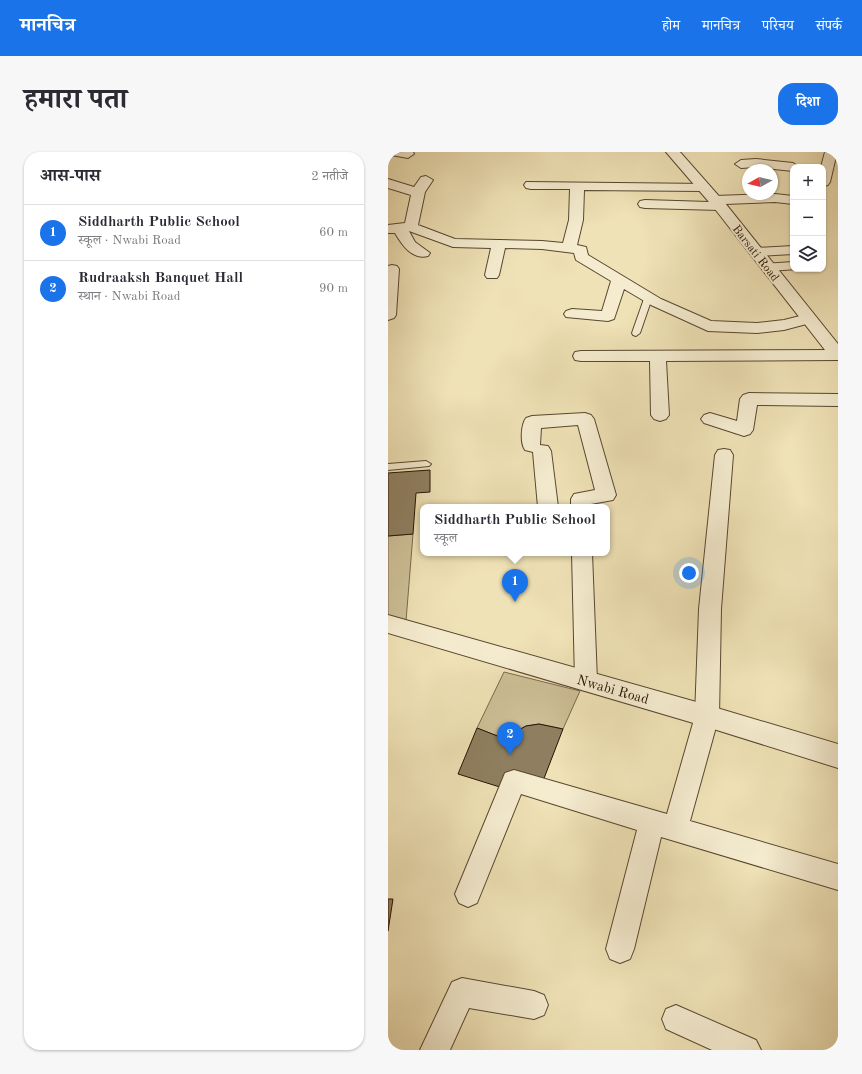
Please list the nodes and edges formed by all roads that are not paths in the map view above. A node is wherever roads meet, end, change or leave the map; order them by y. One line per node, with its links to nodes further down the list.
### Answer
1 (673, 152): 10 (street, Barsati Road)
2 (831, 152): 5 (street)
3 (742, 158): 4 (street)
4 (790, 167)
5 (826, 168)
6 (426, 180): 11 (street)
7 (388, 183): 11 (street)
8 (532, 185): 9 (street)
9 (577, 186): 10 (street); 17 (street)
10 (703, 187): 13 (street, Barsati Road)
11 (418, 192): 15 (street)
12 (790, 200): 13 (street)
13 (717, 203): 14 (street); 19 (street, Barsati Road)
14 (645, 204)
15 (400, 228): 16 (street); 20 (street)
16 (499, 245): 17 (street); 24 (street)
17 (569, 247): 25 (street)
18 (790, 250): 19 (street)
19 (756, 252): 22 (street, Barsati Road)
20 (423, 253)
21 (790, 266): 22 (street)
22 (768, 267): 29 (street, Barsati Road)
23 (392, 269): 28 (street)
24 (492, 275)
25 (619, 280): 26 (street); 27 (street)
26 (648, 298): 29 (street); 30 (lane)
27 (572, 314)
28 (388, 315)
29 (808, 319): 31 (street, Barsati Road)
30 (636, 333)
31 (838, 355): 33 (street)
32 (581, 356): 33 (street)
33 (658, 356): 35 (street)
34 (838, 400): 36 (street)
35 (660, 416)
36 (710, 419)
37 (724, 455): 45 (street)
38 (426, 464): 39 (lane)
39 (388, 467)
40 (547, 504): 41 (street)
41 (581, 504)
42 (582, 556): 44 (street)
43 (388, 624): 44 (street, Nwabi Road)
44 (586, 681): 45 (street, Nwabi Road)
45 (707, 716): 46 (street, Nwabi Road); 47 (street)
46 (838, 756)
47 (664, 824): 48 (street); 49 (street); 50 (street)
48 (838, 877)
49 (468, 894)
50 (620, 949)
51 (534, 1005): 53 (street)
52 (676, 1019): 54 (street)
53 (435, 1050)
54 (746, 1050)

